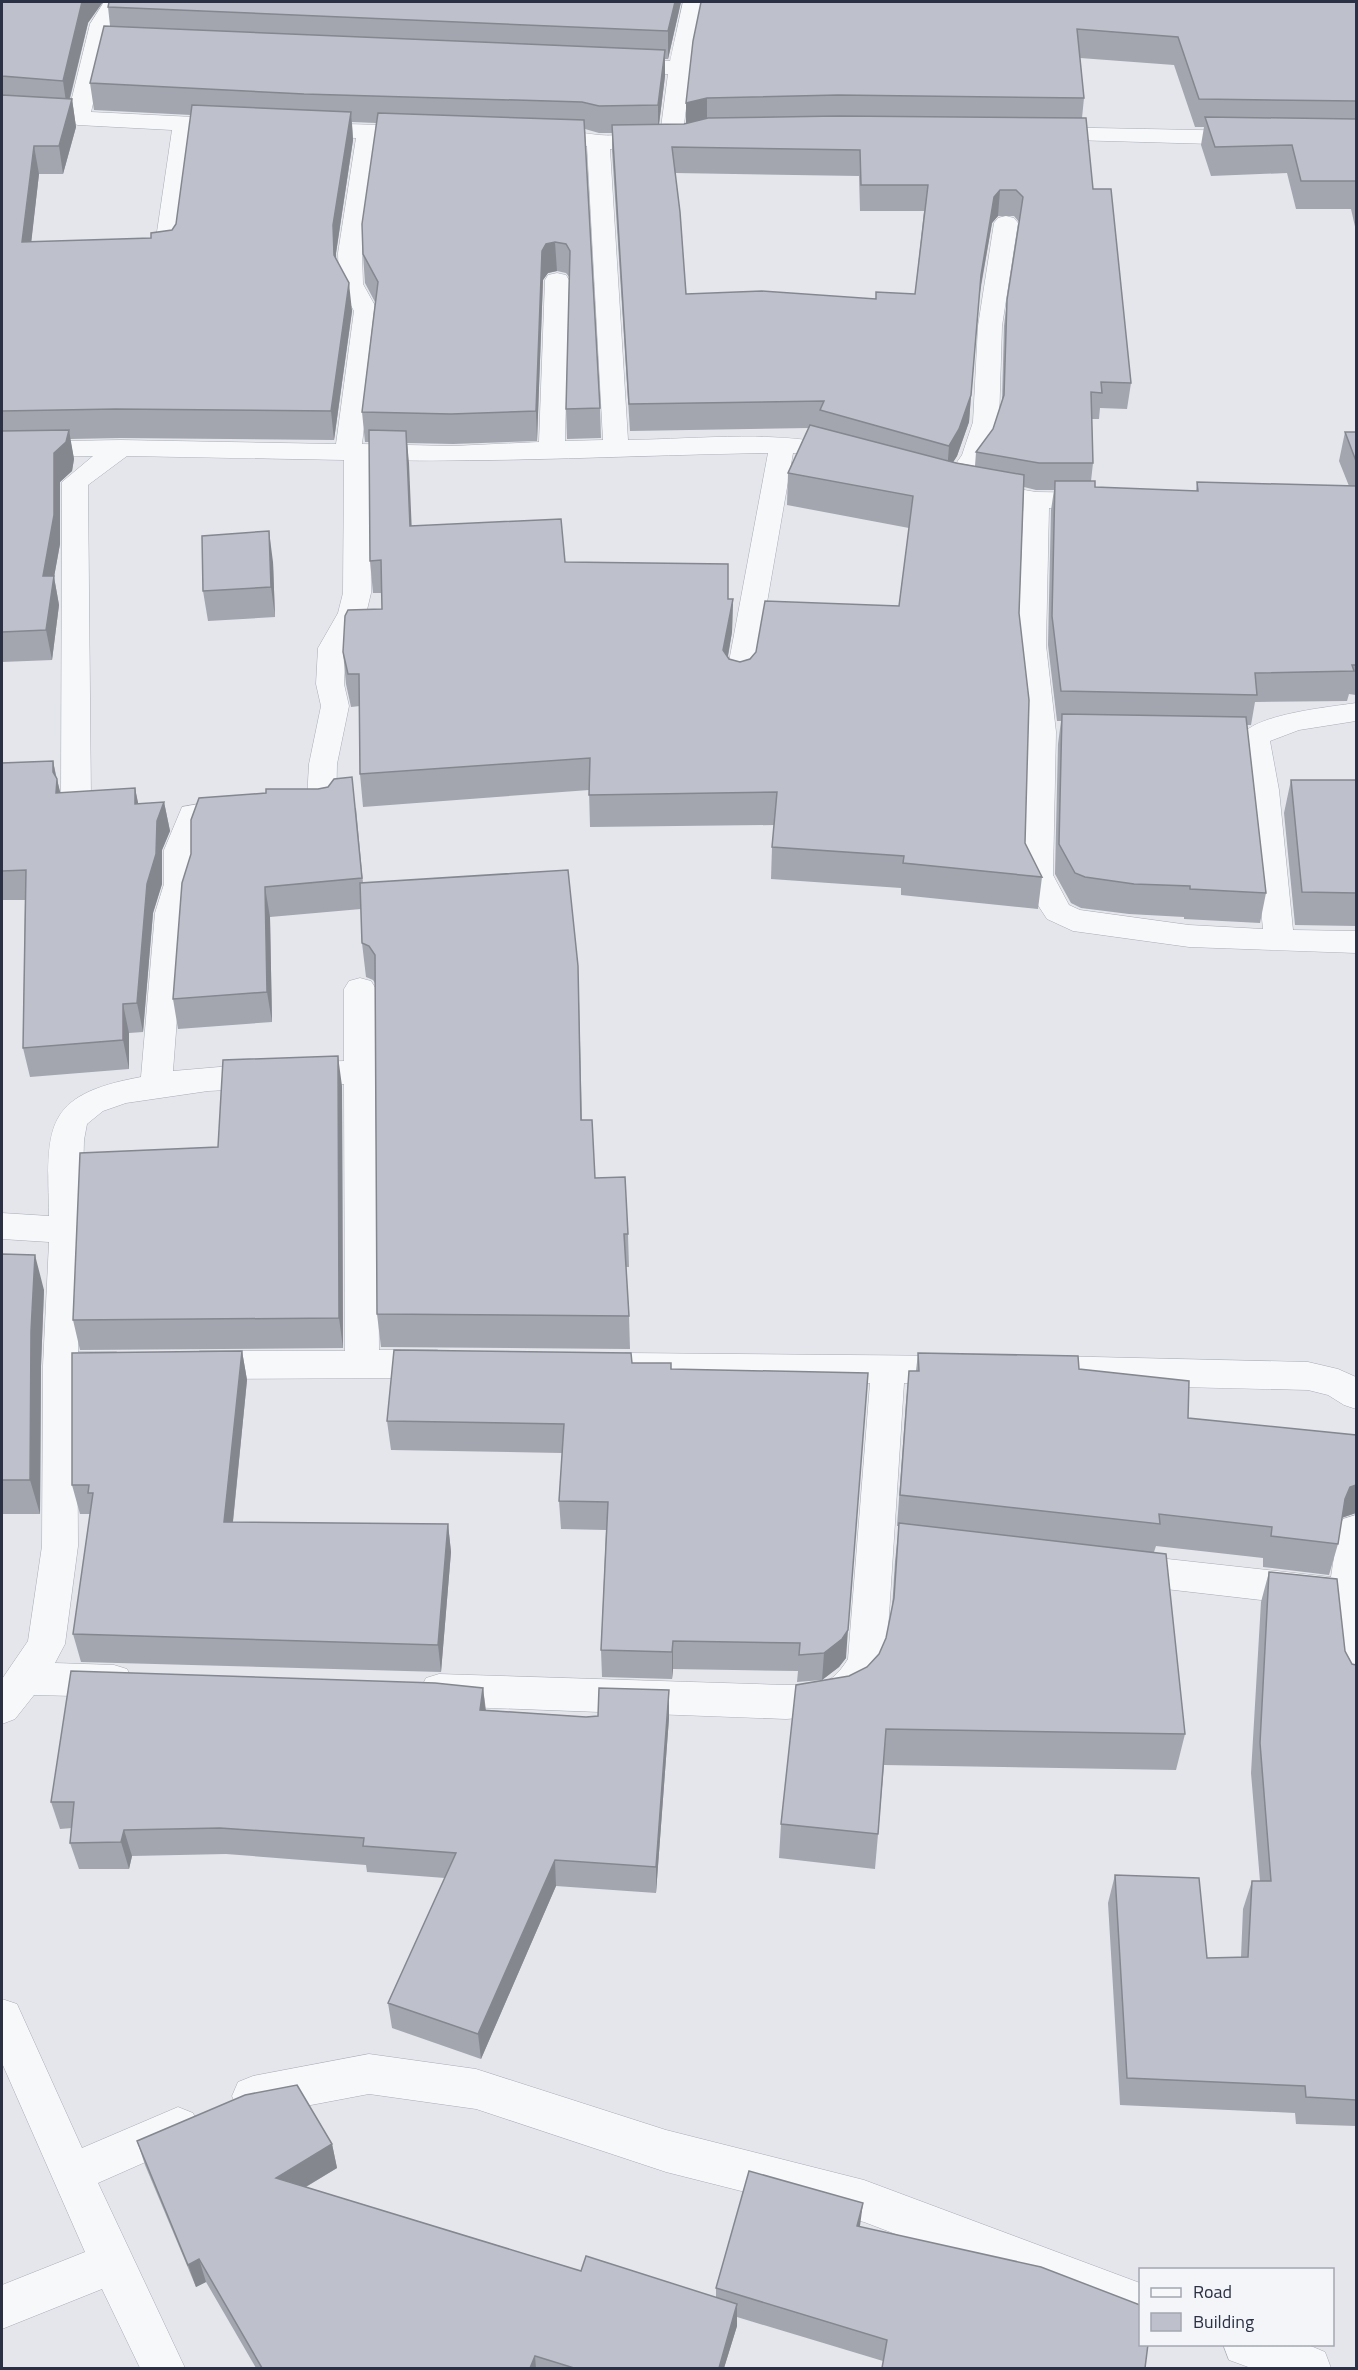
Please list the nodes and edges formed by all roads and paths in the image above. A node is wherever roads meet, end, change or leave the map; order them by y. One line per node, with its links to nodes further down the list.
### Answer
1 (114, 2): 3 (street)
2 (694, 2): 6 (street)
3 (96, 43): 4 (street); 7 (street)
4 (120, 44)
5 (597, 65): 6 (street)
6 (680, 68): 13 (street)
7 (184, 123): 8 (street); 15 (street)
8 (368, 132): 9 (street); 22 (street)
9 (439, 134)
10 (1022, 134): 12 (street)
11 (523, 136): 13 (street)
12 (1275, 138)
13 (598, 141): 18 (street)
14 (1006, 223): 24 (street)
15 (166, 252)
16 (557, 280): 20 (street)
17 (782, 445): 18 (street); 23 (street); 26 (street)
18 (616, 447): 20 (street)
19 (121, 448): 21 (street); 22 (street); 28 (street)
20 (552, 449): 22 (street)
21 (2, 450)
22 (352, 451): 33 (street)
23 (863, 459)
24 (1036, 500): 25 (street); 29 (street)
25 (1116, 501)
26 (739, 683)
27 (1356, 712): 29 (street)
28 (76, 801)
29 (1279, 941): 30 (street)
30 (1356, 942)
31 (360, 989): 32 (street)
32 (362, 1072): 33 (street); 37 (street)
33 (156, 1083): 35 (street)
34 (2, 1226): 35 (street)
35 (66, 1230): 38 (street)
36 (467, 1364): 37 (street)
37 (362, 1365): 38 (street)
38 (60, 1366): 45 (street)
39 (598, 1366): 40 (street)
40 (888, 1369): 41 (street); 48 (street)
41 (1356, 1395)
42 (1356, 1530): 44 (street)
43 (1088, 1565): 44 (street)
44 (1347, 1594): 46 (street)
45 (25, 1678): 47 (street); 49 (street)
46 (1356, 1680)
47 (143, 1682)
48 (405, 1689)
49 (2, 1707)
50 (2, 2018): 51 (street)
51 (71, 2174): 52 (street); 53 (street)
52 (112, 2263): 54 (street); 56 (street)
53 (1139, 2305)
54 (2, 2307)
55 (1250, 2346): 57 (street)
56 (163, 2368)
57 (1309, 2368)

